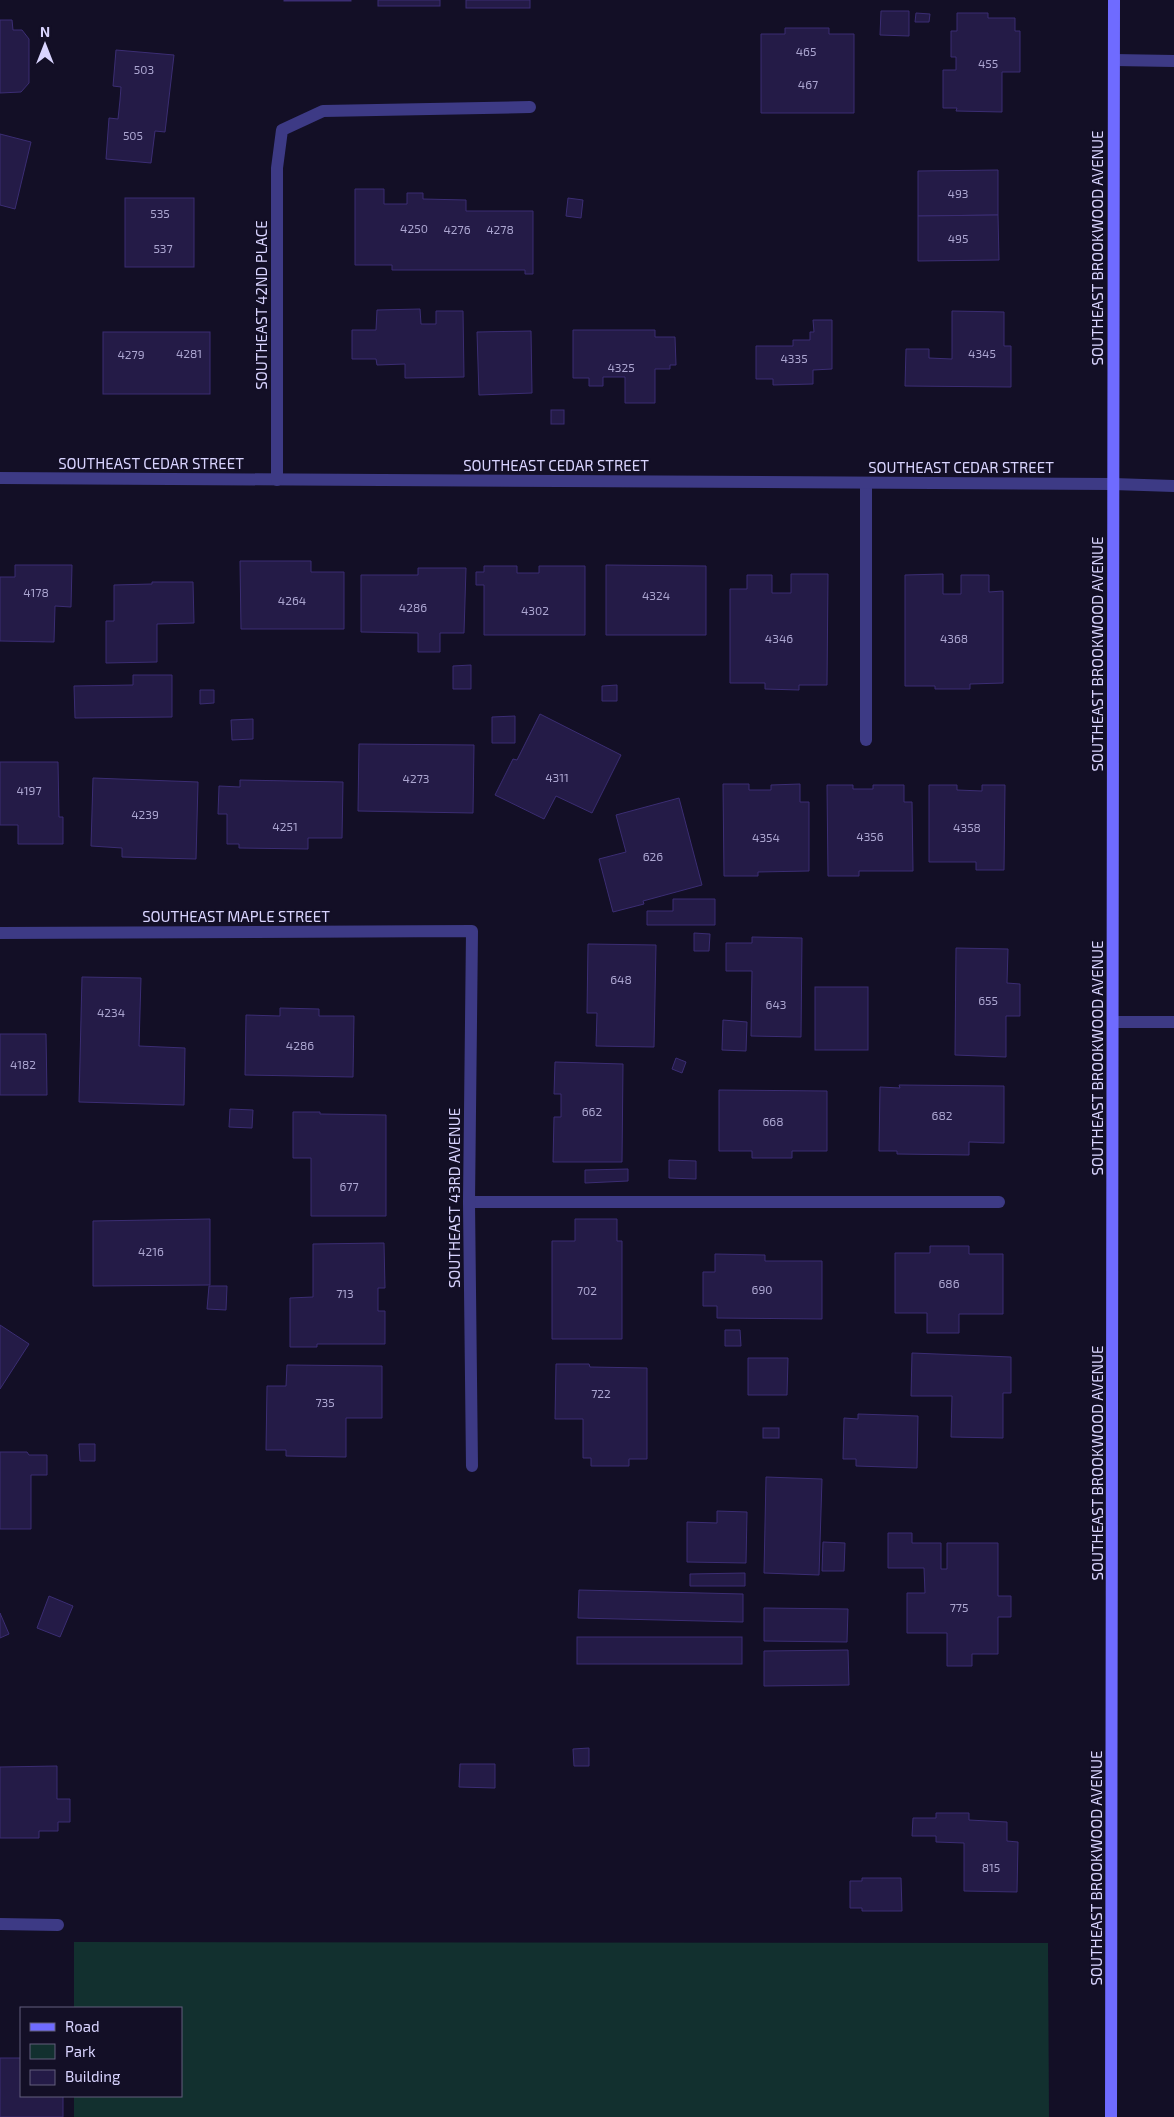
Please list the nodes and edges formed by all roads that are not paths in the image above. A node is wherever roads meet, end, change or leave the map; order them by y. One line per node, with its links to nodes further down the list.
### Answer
1 (1114, 0): 2 (main road, SOUTHEAST BROOKWOOD AVENUE)
2 (1114, 60): 3 (street); 8 (main road, SOUTHEAST BROOKWOOD AVENUE)
3 (1174, 61)
4 (530, 107): 6 (street, SOUTHEAST 42ND PLACE)
5 (0, 478): 6 (street, SOUTHEAST CEDAR STREET)
6 (277, 480): 7 (street, SOUTHEAST CEDAR STREET)
7 (866, 483): 8 (street, SOUTHEAST CEDAR STREET); 10 (street)
8 (1113, 484): 9 (street, SOUTHEAST CEDAR STREET); 13 (main road, SOUTHEAST BROOKWOOD AVENUE)
9 (1174, 486)
10 (866, 740)
11 (472, 930): 12 (street, SOUTHEAST MAPLE STREET); 15 (street, SOUTHEAST 43RD AVENUE)
12 (0, 933)
13 (1114, 1022): 14 (street); 20 (main road, SOUTHEAST BROOKWOOD AVENUE)
14 (1174, 1022)
15 (469, 1202): 16 (street); 17 (street, SOUTHEAST 43RD AVENUE)
16 (999, 1202)
17 (472, 1466)
18 (0, 1924): 19 (street)
19 (58, 1925)
20 (1111, 2117)

